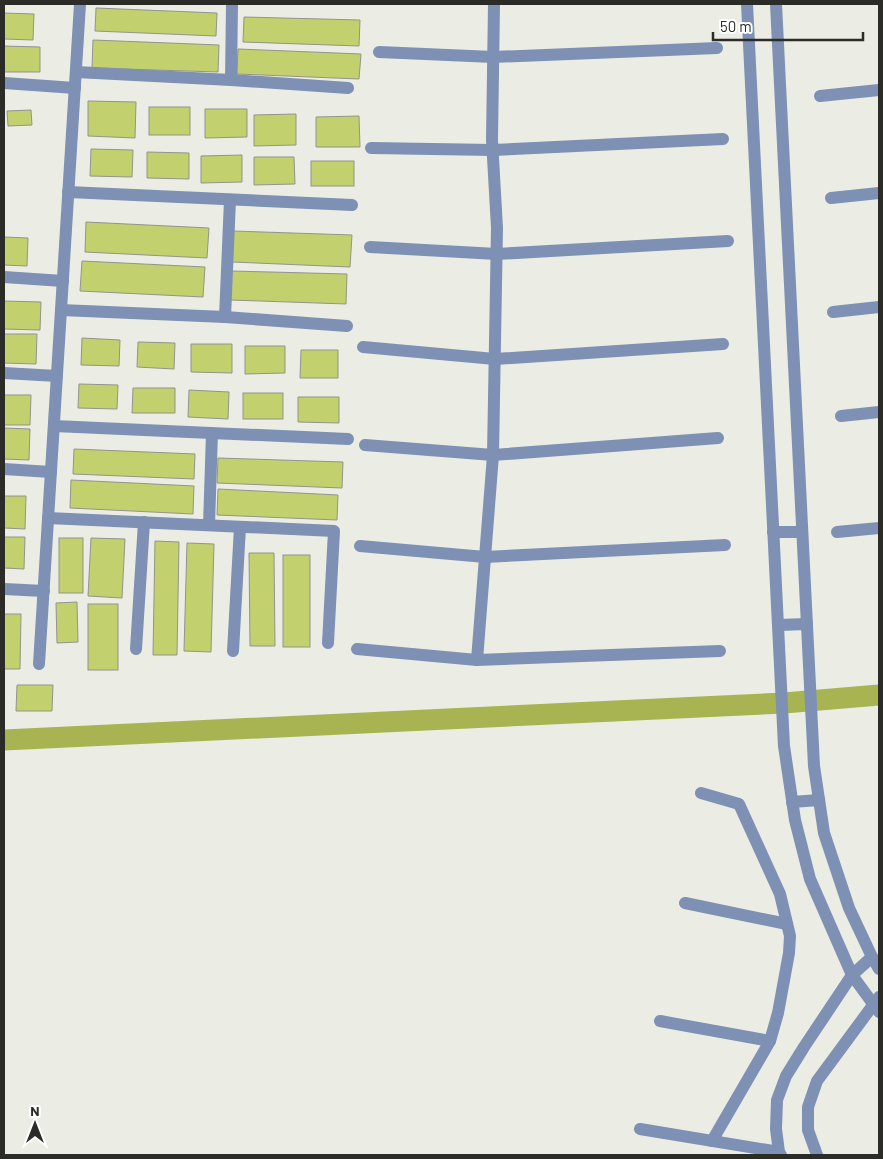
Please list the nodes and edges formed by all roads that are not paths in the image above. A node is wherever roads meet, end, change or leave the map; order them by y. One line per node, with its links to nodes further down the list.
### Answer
1 (80, 4): 9 (street)
2 (232, 4): 10 (street)
3 (494, 4): 8 (street)
4 (747, 4): 54 (street)
5 (776, 4): 55 (street)
6 (717, 48): 8 (street)
7 (379, 52): 8 (street)
8 (493, 57): 18 (street)
9 (76, 72): 10 (street); 12 (street)
10 (231, 80): 13 (street)
11 (4, 83): 12 (street)
12 (75, 88): 19 (street)
13 (348, 88)
14 (879, 90): 15 (street)
15 (820, 96)
16 (723, 139): 18 (street)
17 (371, 148): 18 (street)
18 (493, 150): 26 (street)
19 (68, 192): 22 (street); 28 (street)
20 (879, 193): 21 (street)
21 (831, 198)
22 (230, 200): 23 (street); 32 (street)
23 (352, 205)
24 (728, 241): 26 (street)
25 (370, 248): 26 (street)
26 (497, 254): 36 (street)
27 (4, 277): 28 (street)
28 (63, 280): 30 (street)
29 (879, 307): 31 (street)
30 (61, 310): 32 (street); 38 (street)
31 (833, 312)
32 (225, 317): 33 (street)
33 (347, 326)
34 (723, 344): 36 (street)
35 (363, 347): 36 (street)
36 (494, 359): 46 (street)
37 (4, 373): 38 (street)
38 (57, 376): 41 (street)
39 (879, 412): 40 (street)
40 (841, 416)
41 (54, 426): 42 (street); 48 (street)
42 (212, 433): 44 (street); 51 (street)
43 (718, 438): 46 (street)
44 (348, 439)
45 (365, 445): 46 (street)
46 (492, 455): 59 (street)
47 (4, 469): 48 (street)
48 (51, 472): 49 (street)
49 (48, 518): 50 (street); 61 (street)
50 (144, 522): 51 (street); 65 (street)
51 (209, 526): 52 (street)
52 (240, 527): 64 (street); 67 (street)
53 (879, 528): 56 (street)
54 (773, 532): 55 (street); 63 (street)
55 (802, 532): 62 (street)
56 (837, 532)
57 (725, 545): 59 (street)
58 (360, 546): 59 (street)
59 (485, 557): 69 (street)
60 (4, 589): 61 (street)
61 (44, 591): 70 (street)
62 (807, 624): 63 (street); 72 (street)
63 (778, 625): 73 (street)
64 (328, 643)
65 (136, 649)
66 (357, 649): 69 (street)
67 (233, 651)
68 (720, 651): 69 (street)
69 (477, 660)
70 (39, 664)
71 (701, 792): 75 (street)
72 (819, 800): 73 (street); 76 (street)
73 (792, 802): 78 (street)
74 (684, 903): 75 (street)
75 (787, 924): 81 (street)
76 (872, 957): 77 (street); 78 (street)
77 (879, 969)
78 (852, 975): 79 (street); 84 (street)
79 (877, 1004): 85 (street)
80 (660, 1021): 81 (street)
81 (770, 1041): 83 (street)
82 (640, 1129): 83 (street)
83 (712, 1141): 84 (street)
84 (780, 1154)
85 (817, 1155)

